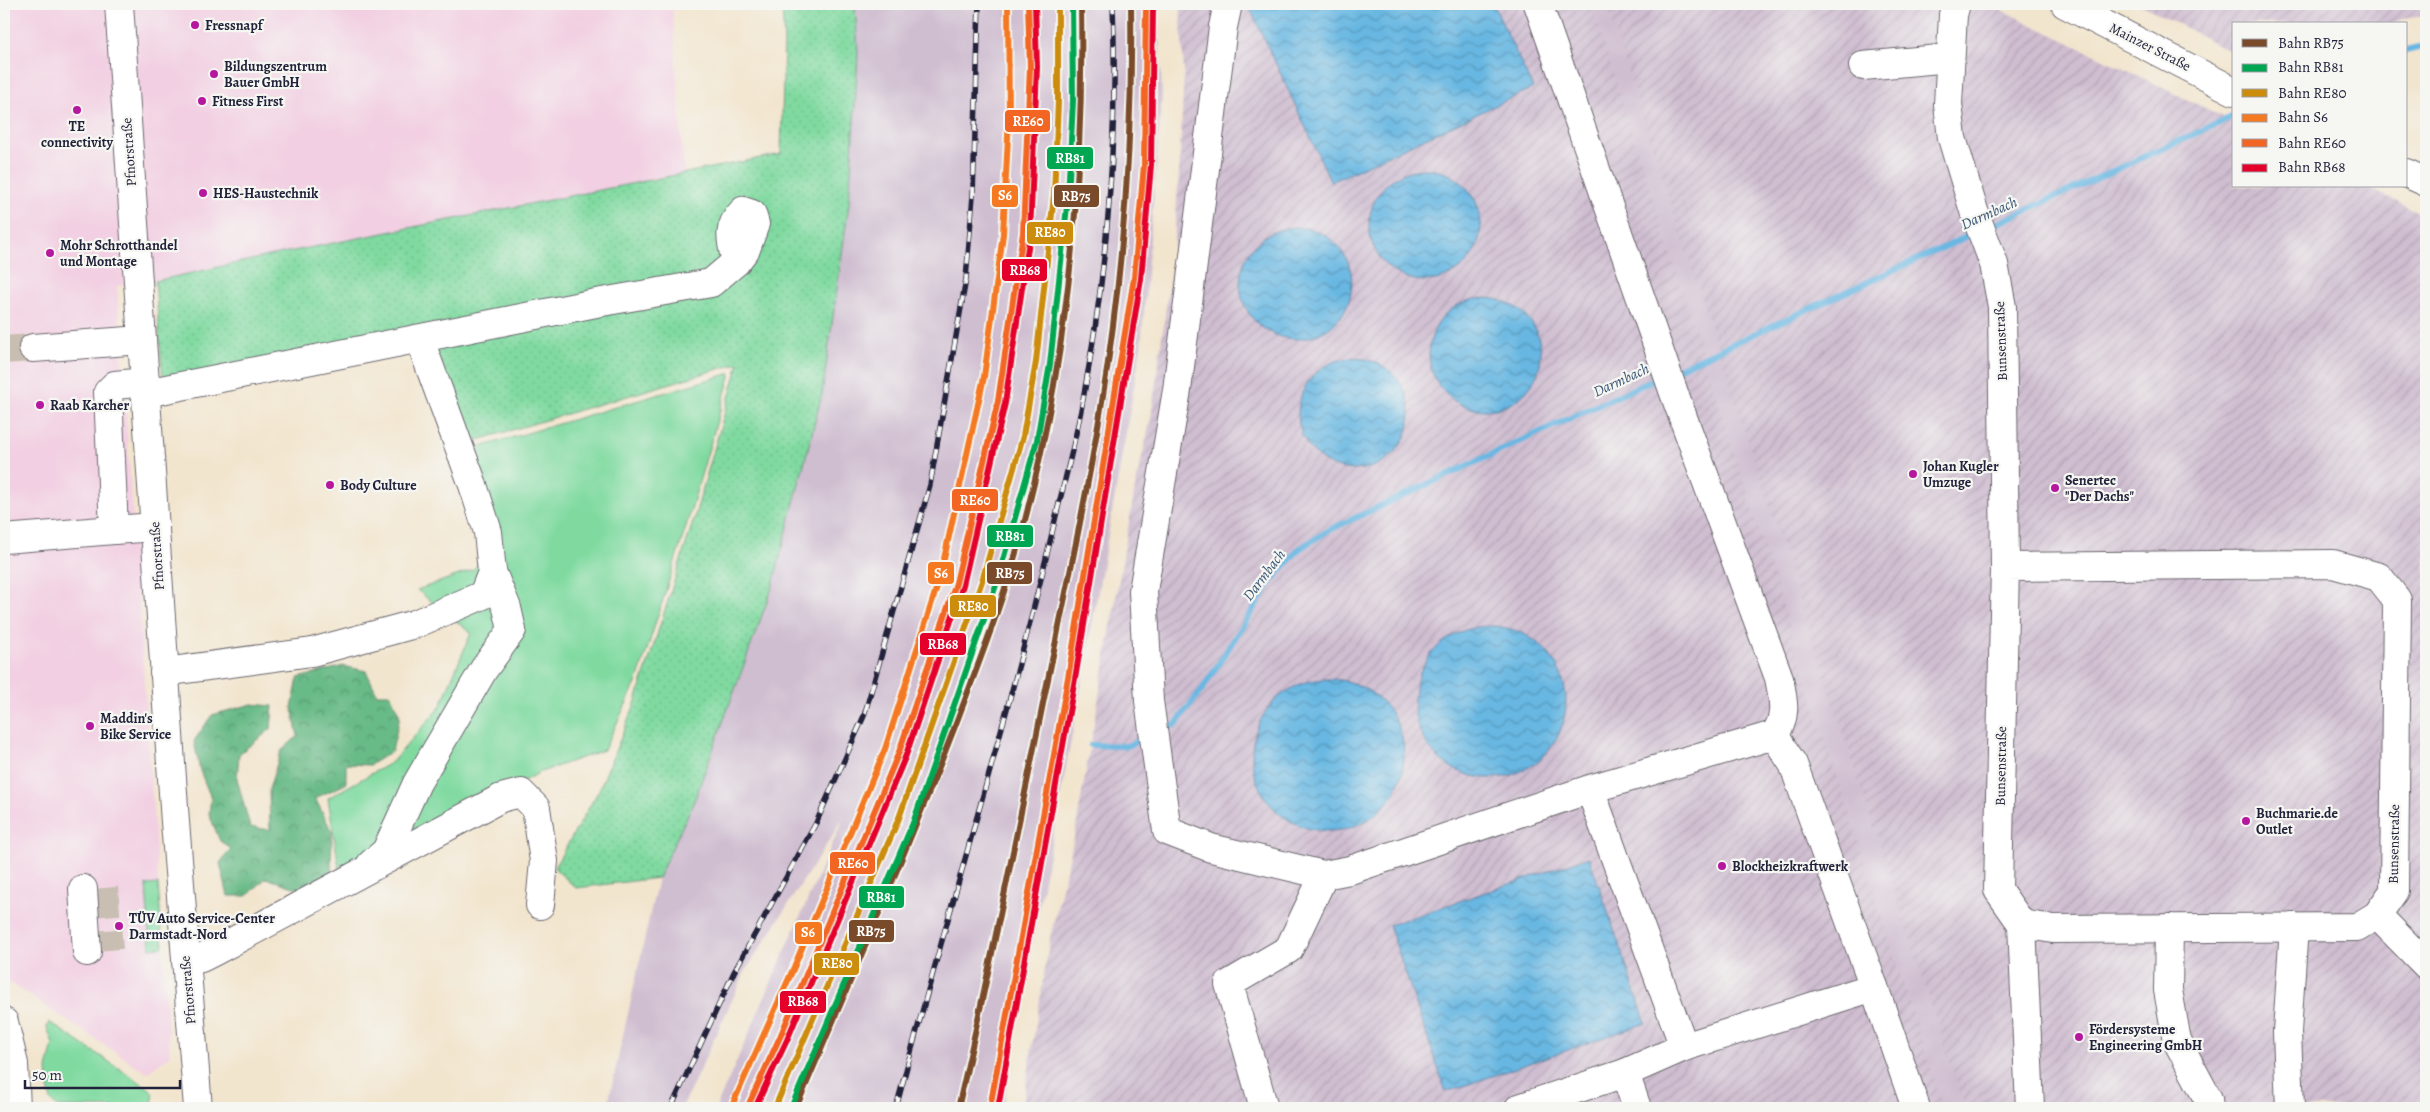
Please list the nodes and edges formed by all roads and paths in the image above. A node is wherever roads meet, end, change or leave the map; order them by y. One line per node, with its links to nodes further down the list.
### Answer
1 (119, 4): 12 (street, Pfnorstraße)
2 (1228, 4): 25 (street)
3 (1538, 4): 22 (street)
4 (1956, 4): 6 (street, Bunsenstraße)
5 (2066, 4): 8 (street, Mainzer Straße)
6 (1950, 58): 7 (street); 19 (street, Bunsenstraße)
7 (1863, 66)
8 (2232, 89)
9 (2408, 174): 10 (street)
10 (2426, 182)
11 (736, 262): 13 (street)
12 (142, 340): 14 (street); 15 (street, Pfnorstraße)
13 (420, 340): 15 (street); 20 (street)
14 (34, 348)
15 (145, 388): 16 (street, Pfnorstraße); 17 (street)
16 (155, 527): 17 (street); 21 (street, Pfnorstraße)
17 (114, 530): 18 (street)
18 (4, 539)
19 (2005, 567): 28 (street, Bunsenstraße); 29 (street, Bunsenstraße)
20 (492, 572): 21 (street); 24 (street)
21 (164, 672): 34 (street, Pfnorstraße)
22 (1774, 735): 23 (street); 35 (street)
23 (1590, 789): 25 (street); 37 (street)
24 (359, 875): 27 (street); 34 (street)
25 (1324, 875): 41 (street)
26 (83, 889): 32 (street)
27 (540, 906)
28 (2378, 915): 31 (street, Bunsenstraße); 33 (street)
29 (2022, 924): 30 (street, Bunsenstraße); 45 (street)
30 (2169, 928): 31 (street, Bunsenstraße); 46 (street)
31 (2294, 928): 47 (street)
32 (87, 952)
33 (2426, 966)
34 (179, 972): 40 (street, Pfnorstraße)
35 (1874, 988): 37 (street); 44 (street)
36 (4, 1022): 39 (street)
37 (1684, 1047): 38 (street)
38 (1625, 1073): 42 (street); 43 (street)
39 (18, 1100)
40 (198, 1108)
41 (1264, 1108)
42 (1519, 1108)
43 (1637, 1108)
44 (1916, 1108)
45 (2030, 1108)
46 (2209, 1108)
47 (2290, 1108)

